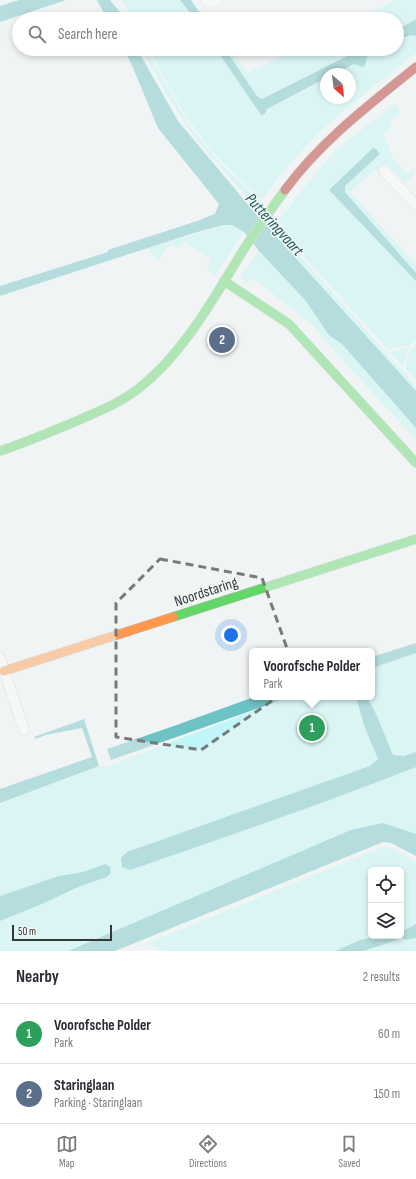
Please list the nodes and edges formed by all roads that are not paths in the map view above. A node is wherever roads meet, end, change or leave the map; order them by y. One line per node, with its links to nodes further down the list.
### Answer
1 (416, 67): 4 (street)
2 (384, 171): 3 (street)
3 (416, 205)
4 (224, 281): 5 (street); 6 (street)
5 (0, 451)
6 (416, 463)
7 (416, 539): 9 (street, Noordstaring)
8 (0, 658): 9 (street)
9 (4, 671): 10 (street)
10 (24, 730)

